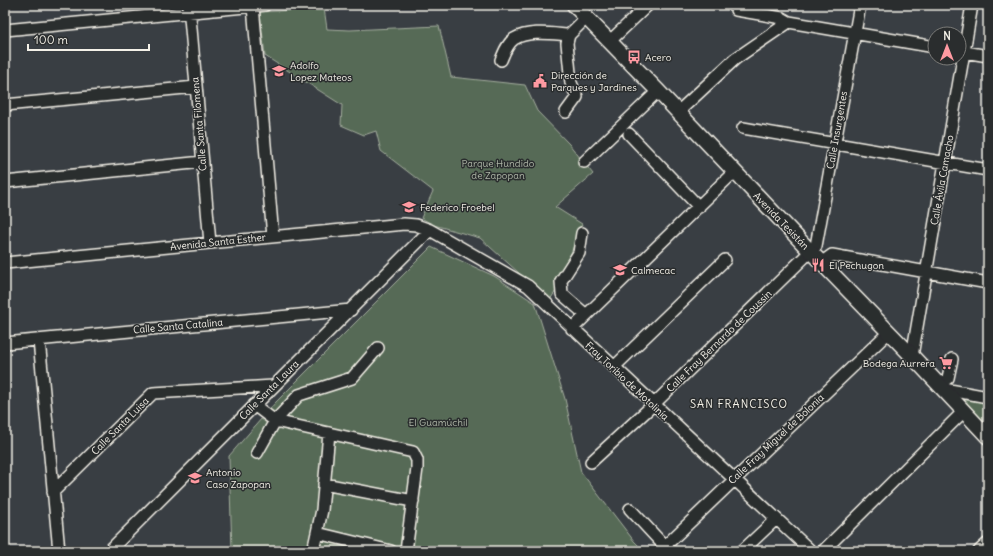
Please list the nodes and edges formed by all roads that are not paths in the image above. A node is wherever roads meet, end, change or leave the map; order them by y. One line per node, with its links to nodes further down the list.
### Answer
1 (265, 5): 6 (street)
2 (574, 5): 9 (main road, Avenida Tesistán)
3 (648, 5): 15 (street)
4 (860, 5): 13 (street, Calle Insurgentes)
5 (972, 5): 11 (street, Calle Ávila Camacho)
6 (253, 6): 7 (street); 38 (street)
7 (189, 9): 12 (street); 21 (street, Calle Santa Filomena)
8 (736, 10): 10 (street)
9 (587, 17): 14 (street); 15 (main road, Avenida Tesistán)
10 (789, 22): 13 (street); 25 (street)
11 (967, 28)
12 (5, 30)
13 (854, 33): 16 (street); 28 (street, Calle Insurgentes)
14 (570, 35): 19 (street); 24 (street)
15 (610, 41): 22 (main road, Avenida Tesistán)
16 (927, 46)
17 (967, 53): 18 (street)
18 (988, 56)
19 (502, 60)
20 (960, 66): 31 (street, Calle Ávila Camacho)
21 (196, 87): 23 (street); 29 (street, Calle Santa Filomena)
22 (658, 90): 25 (main road, Avenida Tesistán); 30 (street)
23 (5, 105)
24 (566, 112)
25 (678, 112): 33 (main road, Avenida Tesistán)
26 (743, 128): 28 (street)
27 (629, 134): 35 (street)
28 (835, 143): 31 (street); 40 (street, Calle Insurgentes)
29 (203, 162): 34 (street); 39 (street, Calle Santa Filomena)
30 (584, 162)
31 (945, 162): 32 (street); 44 (street, Calle Ávila Camacho)
32 (988, 170)
33 (734, 172): 35 (street); 40 (main road, Avenida Tesistán)
34 (5, 182)
35 (699, 207): 47 (street)
36 (430, 230): 38 (street, Avenida Santa Esther); 46 (street, Calle Santa Laura); 48 (street, Fray Toribio de Motolinía)
37 (582, 233): 47 (street)
38 (273, 237): 39 (street, Avenida Santa Esther)
39 (210, 243): 42 (street, Avenida Santa Esther)
40 (811, 252): 43 (main road, Avenida Tesistán); 60 (street, Calle Fray Bernardo de Coussin)
41 (725, 260): 55 (street)
42 (5, 263)
43 (820, 263): 44 (street); 49 (main road, Avenida Tesistán)
44 (926, 273): 45 (street); 53 (street, Calle Ávila Camacho)
45 (988, 283)
46 (351, 310): 50 (street, Calle Santa Catalina); 56 (street, Calle Santa Laura)
47 (586, 315): 48 (street)
48 (572, 329): 55 (street, Fray Toribio de Motolinía)
49 (888, 333): 53 (main road, Avenida Tesistán); 67 (street, Calle Fray Miguel de Bolonia)
50 (39, 340): 51 (street, Calle Santa Catalina); 69 (street)
51 (5, 343)
52 (378, 348): 62 (street)
53 (912, 356): 57 (main road, Avenida Tesistán)
54 (952, 360): 57 (street)
55 (614, 367): 60 (street, Fray Toribio de Motolinía)
56 (273, 386): 59 (street, Calle Santa Laura); 69 (street, Calle Santa Luisa)
57 (941, 387): 58 (street); 61 (main road, Avenida Tesistán)
58 (988, 397)
59 (254, 405): 62 (street); 77 (street, Calle Santa Laura)
60 (653, 405): 66 (street, Calle Fray Bernardo de Coussin); 67 (street, Fray Toribio de Motolinía)
61 (964, 411): 64 (main road, Avenida Tesistán); 83 (street)
62 (275, 421): 63 (street); 65 (street)
63 (329, 433): 68 (street); 70 (street)
64 (988, 437)
65 (257, 453)
66 (591, 462)
67 (734, 479): 72 (street, Fray Toribio de Motolinía); 75 (street, Calle Fray Miguel de Bolonia)
68 (324, 484): 70 (street); 73 (street)
69 (53, 492): 76 (street)
70 (413, 501): 80 (street)
71 (630, 509): 75 (street)
72 (776, 519): 81 (street); 82 (street, Fray Toribio de Motolinía)
73 (317, 532): 78 (street); 79 (street)
74 (988, 543): 84 (street)
75 (667, 548)
76 (59, 551)
77 (109, 551)
78 (313, 551)
79 (391, 551)
80 (406, 551)
81 (742, 551)
82 (811, 551)
83 (823, 551)
84 (979, 551)

